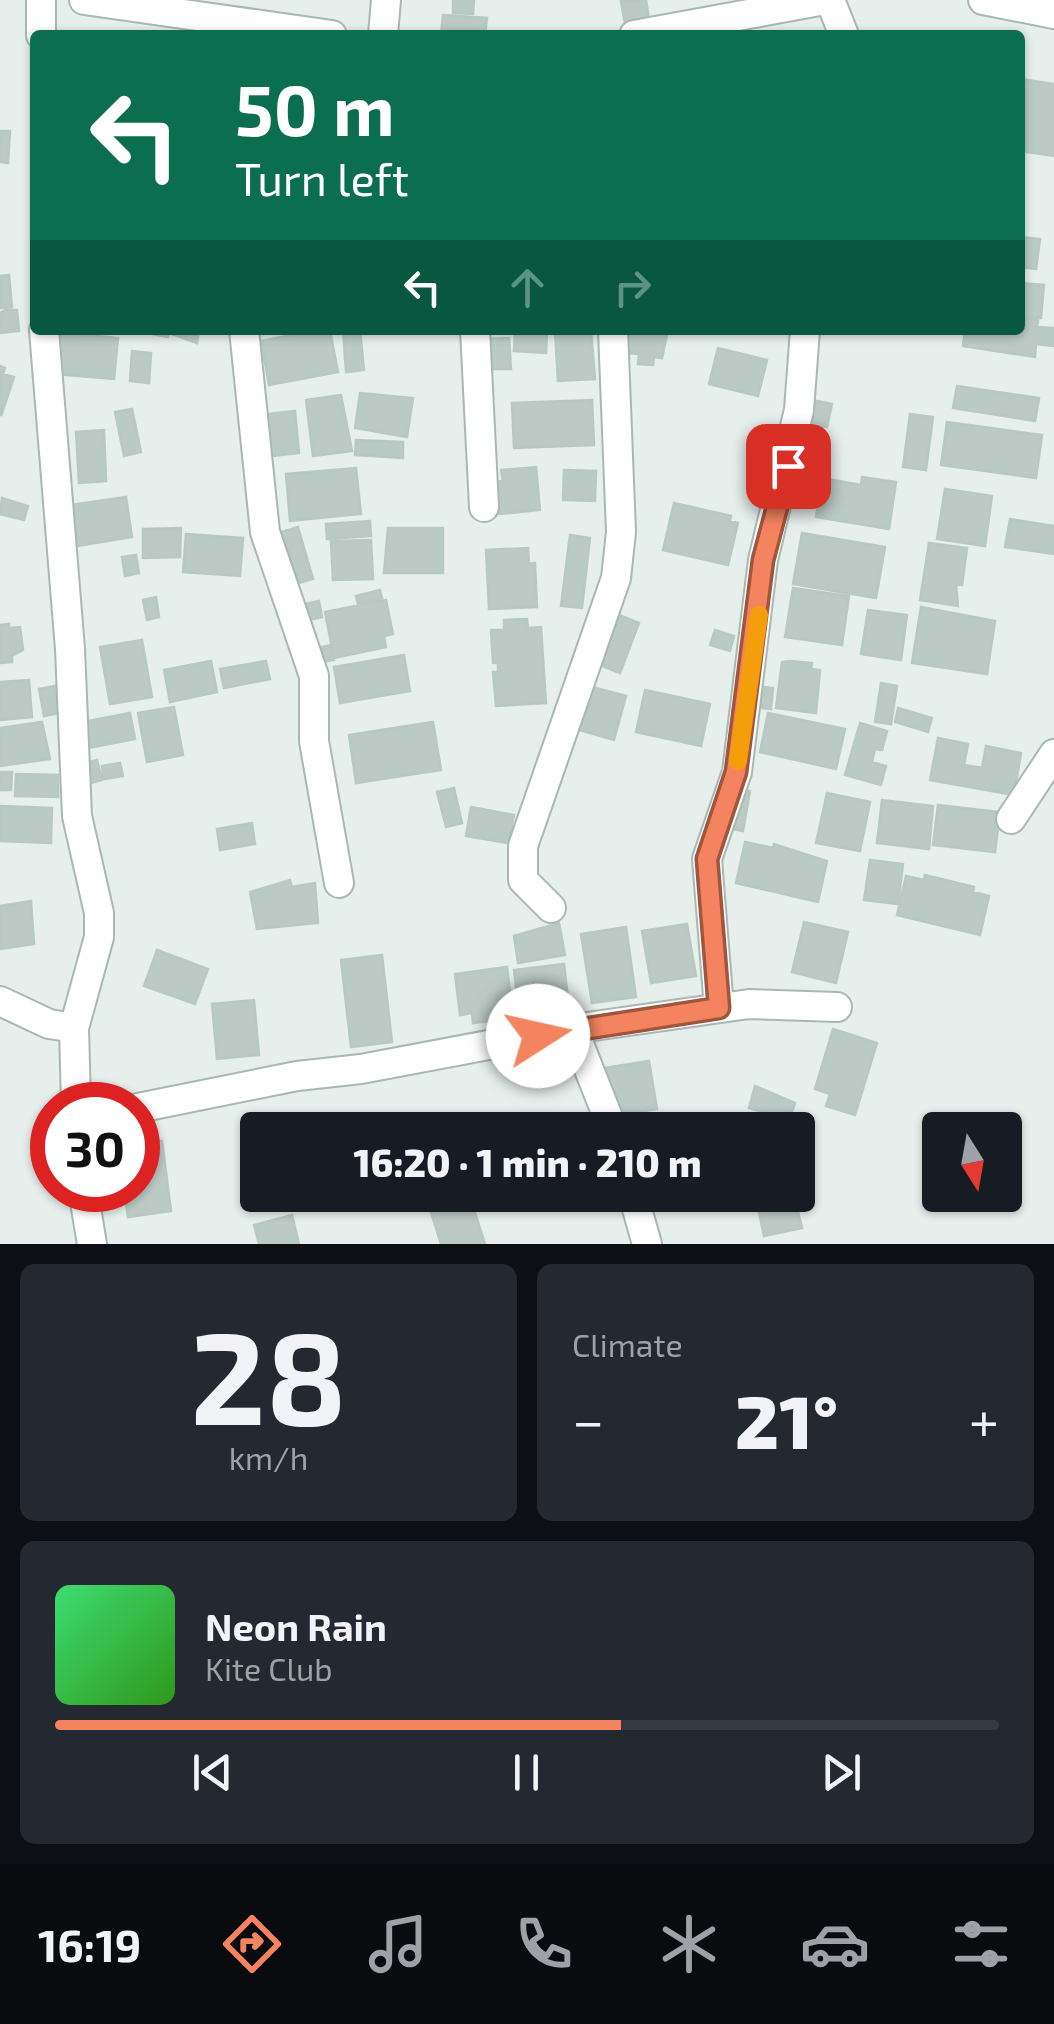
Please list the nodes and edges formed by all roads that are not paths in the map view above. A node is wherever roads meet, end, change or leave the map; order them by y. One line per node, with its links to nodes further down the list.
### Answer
1 (42, 0): 8 (street)
2 (84, 0): 7 (street)
3 (386, 0): 10 (street)
4 (828, 0): 11 (street); 12 (street)
5 (983, 0): 6 (street)
6 (1054, 14)
7 (239, 28): 9 (street)
8 (41, 30)
9 (266, 30)
10 (383, 30)
11 (662, 30)
12 (842, 30)
13 (44, 335): 26 (street)
14 (245, 335): 21 (street)
15 (474, 335): 18 (street)
16 (614, 335): 22 (street)
17 (805, 335): 25 (street)
18 (484, 507)
19 (1054, 754): 20 (street)
20 (1011, 819)
21 (339, 883)
22 (551, 908)
23 (0, 1002): 26 (street)
24 (837, 1007): 25 (street)
25 (719, 1008): 27 (street)
26 (74, 1028): 28 (street)
27 (574, 1029): 29 (street); 30 (street)
28 (80, 1082)
29 (160, 1104)
30 (606, 1112)
31 (87, 1212): 33 (street)
32 (638, 1212): 34 (street)
33 (92, 1244)
34 (647, 1244)

